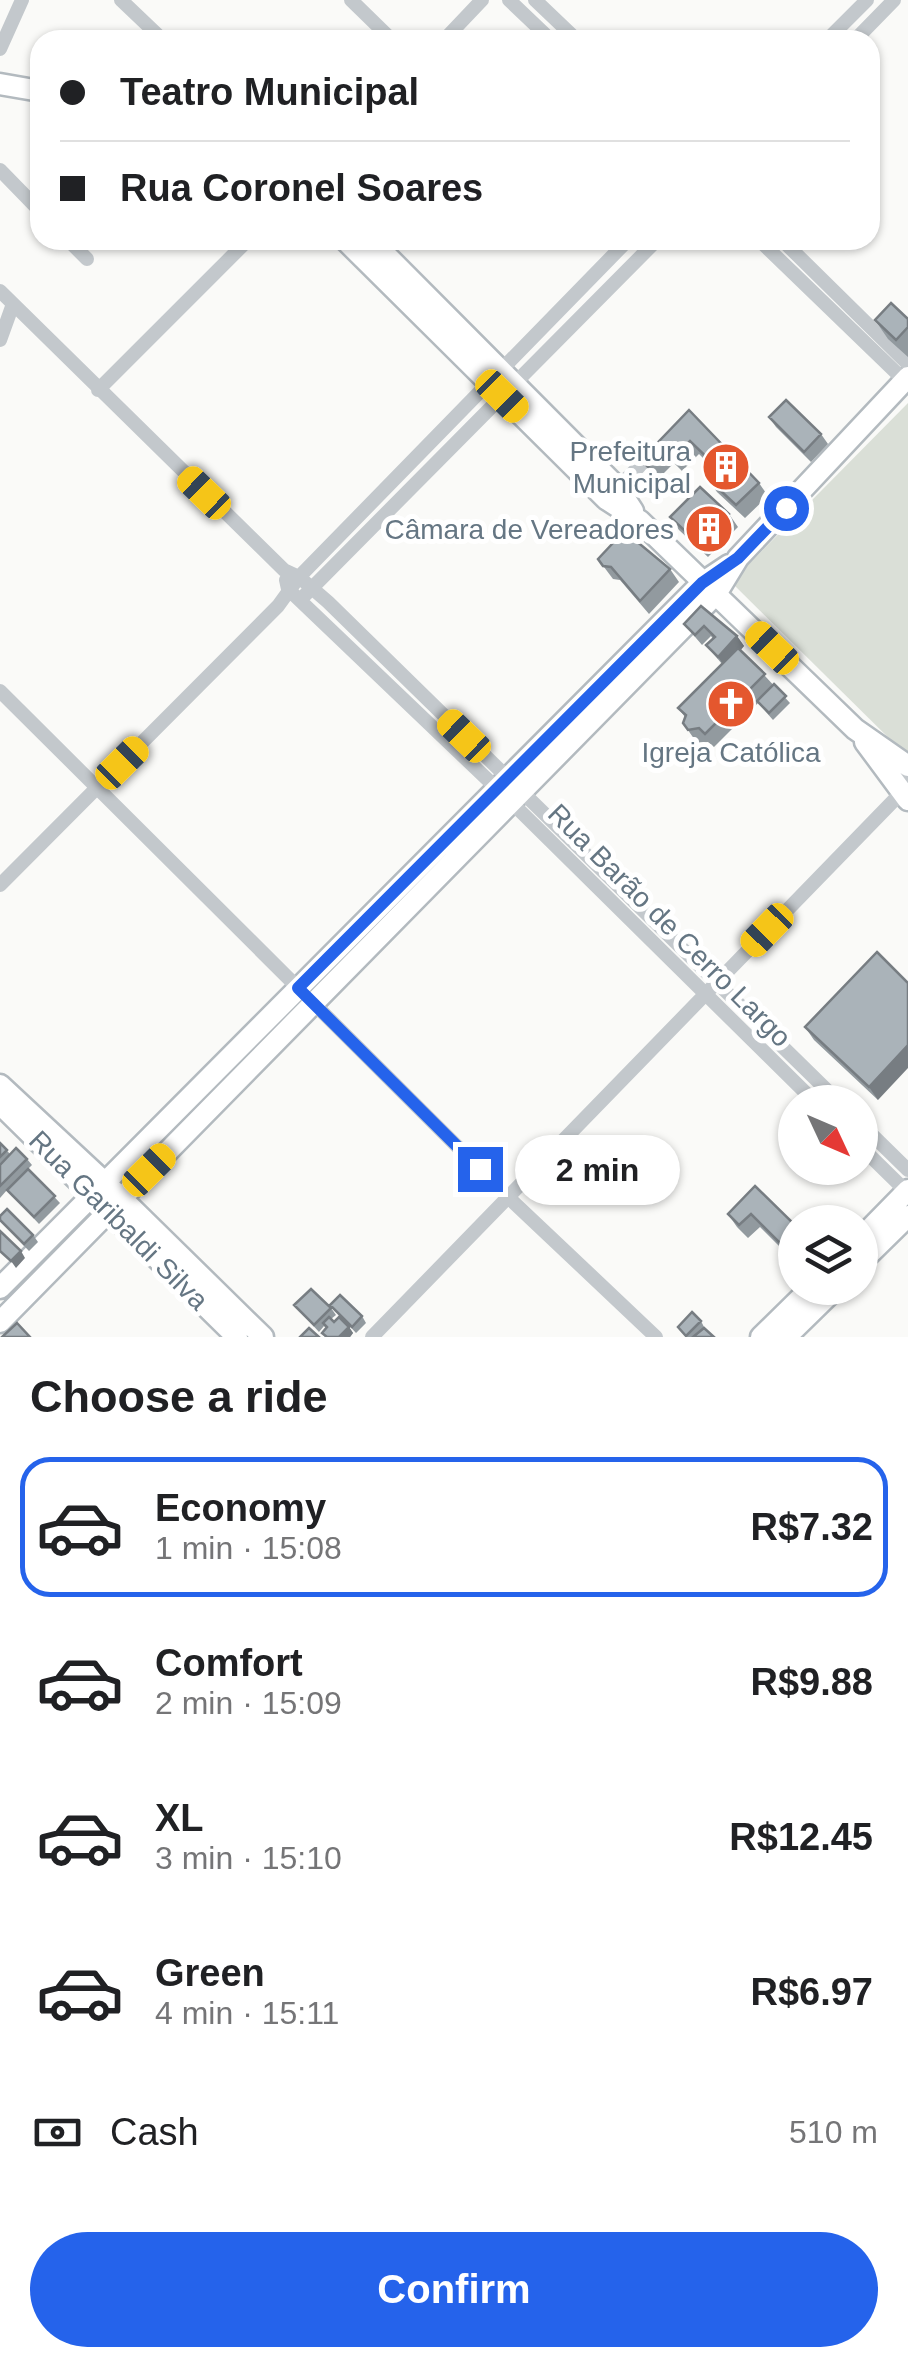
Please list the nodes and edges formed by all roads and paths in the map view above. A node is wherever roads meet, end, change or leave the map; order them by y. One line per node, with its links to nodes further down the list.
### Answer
1 (22, 0): 16 (street)
2 (121, 0): 9 (street)
3 (351, 0): 10 (street)
4 (482, 0): 11 (street)
5 (509, 0): 12 (street)
6 (535, 0): 13 (street)
7 (867, 0): 14 (street)
8 (894, 0): 15 (street)
9 (152, 30)
10 (382, 30)
11 (454, 30)
12 (540, 30)
13 (566, 30)
14 (837, 30)
15 (865, 30)
16 (0, 49)
17 (0, 84): 18 (street)
18 (30, 89)
19 (0, 170): 20 (street)
20 (30, 201)
21 (77, 250): 28 (street)
22 (238, 250): 36 (street)
23 (373, 250): 35 (street)
24 (619, 250): 35 (street)
25 (646, 250): 35 (street)
26 (769, 250): 32 (street)
27 (792, 250): 30 (street)
28 (86, 259)
29 (0, 291): 31 (street, Rua Barão de Cerro Largo)
30 (842, 299): 32 (street); 34 (street)
31 (12, 304): 33 (street); 36 (street, Rua Barão de Cerro Largo)
32 (831, 311): 34 (street)
33 (0, 340)
34 (907, 377): 43 (street)
35 (501, 383): 38 (street); 39 (street); 40 (street)
36 (98, 390): 41 (street, Rua Barão de Cerro Largo)
37 (670, 438): 40 (street)
38 (421, 451): 39 (street); 42 (street)
39 (435, 464): 44 (street)
40 (612, 493): 43 (street)
41 (284, 570): 42 (street, Rua Barão de Cerro Largo); 45 (street)
42 (299, 576): 44 (street, Rua Barão de Cerro Largo); 45 (street)
43 (709, 588): 50 (street); 53 (street)
44 (312, 589): 45 (street); 46 (street, Rua Barão de Cerro Largo)
45 (293, 595): 47 (street, Rua Barão de Cerro Largo); 52 (street)
46 (348, 622): 47 (street); 49 (street, Rua Barão de Cerro Largo)
47 (336, 634): 49 (street, Rua Barão de Cerro Largo)
48 (0, 691): 52 (street)
49 (438, 721): 53 (street, Rua Barão de Cerro Largo)
50 (855, 728): 51 (street); 54 (street)
51 (908, 766)
52 (96, 789): 55 (street); 57 (street)
53 (509, 790): 56 (street, Rua Barão de Cerro Largo); 57 (street)
54 (906, 791): 56 (street)
55 (0, 885)
56 (710, 989): 58 (street, Rua Barão de Cerro Largo); 59 (street, Rua Barão de Cerro Largo); 67 (street)
57 (305, 996): 67 (street); 68 (street)
58 (816, 1080): 60 (street); 61 (street, Rua Barão de Cerro Largo)
59 (798, 1085)
60 (814, 1085)
61 (821, 1085)
62 (0, 1091): 68 (street, Rua Garibaldi Silva)
63 (878, 1141): 65 (street)
64 (878, 1163): 66 (street)
65 (908, 1170)
66 (908, 1192): 70 (street)
67 (508, 1196): 78 (street); 79 (street)
68 (107, 1197): 72 (street); 75 (street); 76 (street, Rua Garibaldi Silva); 77 (street, Rua Garibaldi Silva)
69 (908, 1216): 71 (street)
70 (878, 1221)
71 (878, 1246)
72 (0, 1288)
73 (794, 1305): 80 (street)
74 (819, 1305): 81 (street)
75 (0, 1322)
76 (237, 1337)
77 (262, 1337)
78 (372, 1337)
79 (656, 1337)
80 (761, 1337)
81 (786, 1337)

